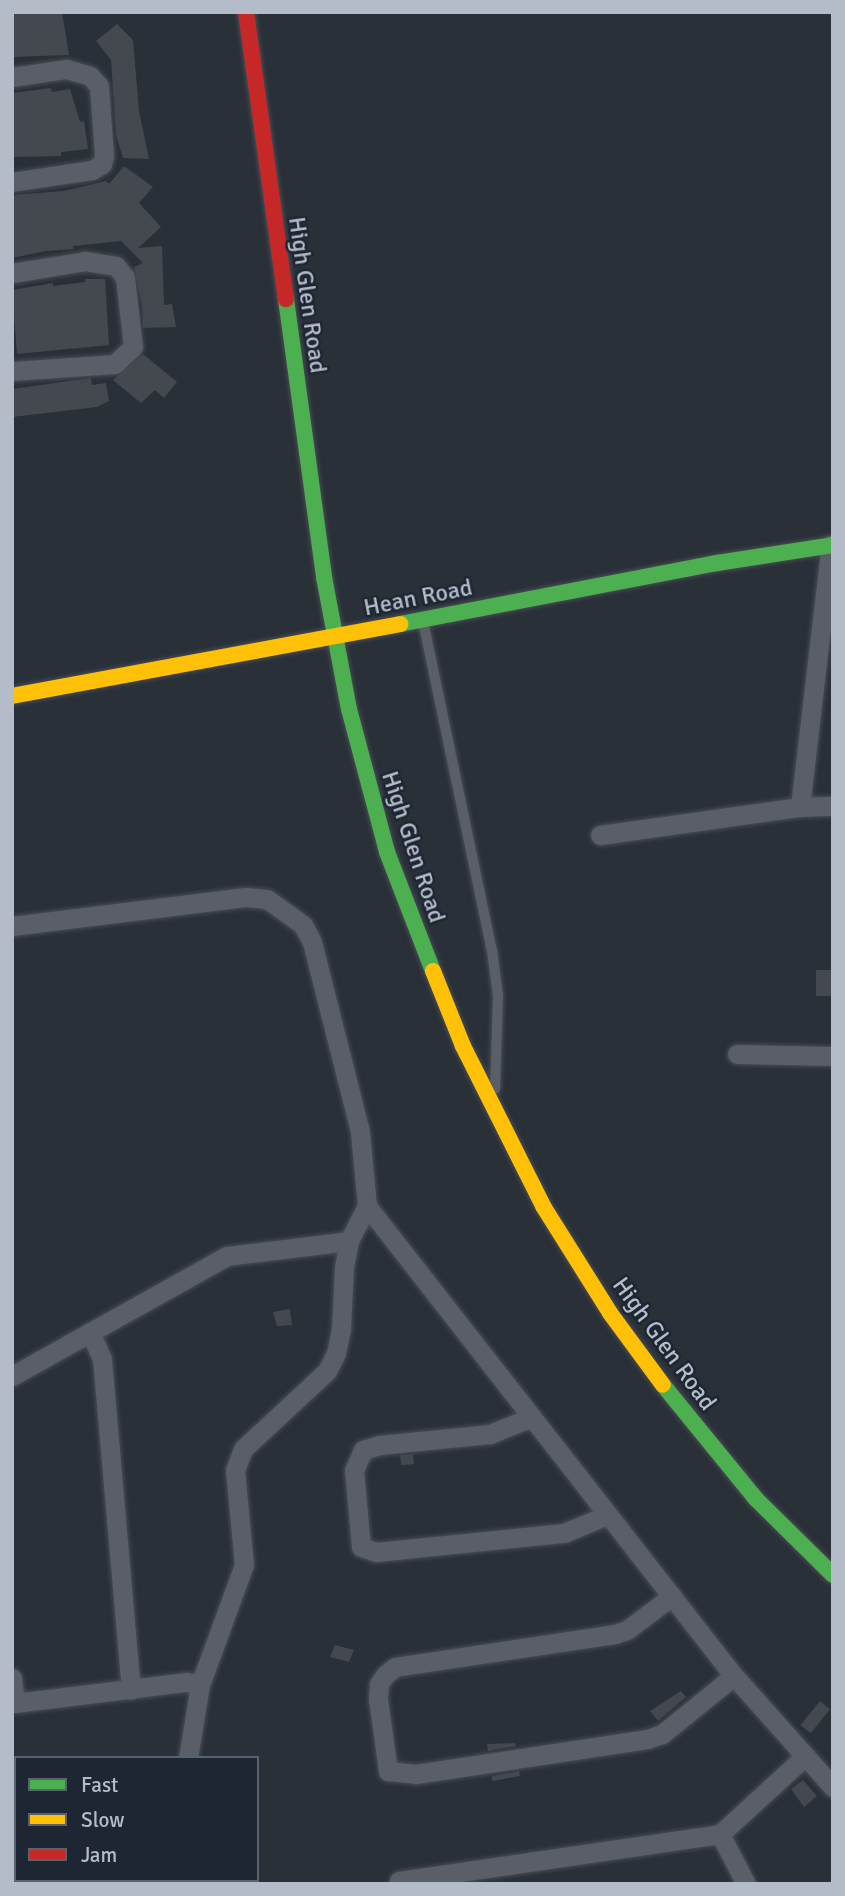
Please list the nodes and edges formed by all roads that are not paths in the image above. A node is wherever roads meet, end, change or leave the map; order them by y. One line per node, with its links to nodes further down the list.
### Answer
1 (246, 12): 8 (main road, High Glen Road)
2 (12, 77): 3 (street)
3 (12, 182)
4 (12, 273): 5 (street)
5 (12, 371)
6 (832, 545): 7 (main road, Hean Road); 11 (street)
7 (423, 621): 8 (main road, Hean Road); 16 (lane)
8 (335, 637): 9 (main road, Hean Road); 16 (main road, High Glen Road)
9 (12, 696)
10 (833, 806): 11 (street)
11 (800, 807): 12 (street)
12 (600, 835)
13 (12, 926): 17 (street)
14 (737, 1054): 15 (street)
15 (833, 1056)
16 (494, 1110): 23 (main road, High Glen Road)
17 (367, 1206): 18 (street); 21 (street)
18 (349, 1241): 19 (street); 27 (street)
19 (90, 1332): 20 (street); 28 (street)
20 (12, 1376)
21 (532, 1417): 22 (street); 22 (street)
22 (607, 1515): 24 (street)
23 (833, 1575)
24 (672, 1596): 25 (street); 25 (street)
25 (734, 1676): 30 (street)
26 (12, 1678): 28 (street)
27 (200, 1685): 28 (street); 29 (street)
28 (131, 1690)
29 (188, 1756)
30 (805, 1756): 31 (street); 32 (street)
31 (833, 1787)
32 (720, 1834): 33 (street); 34 (street)
33 (399, 1884)
34 (746, 1884)

